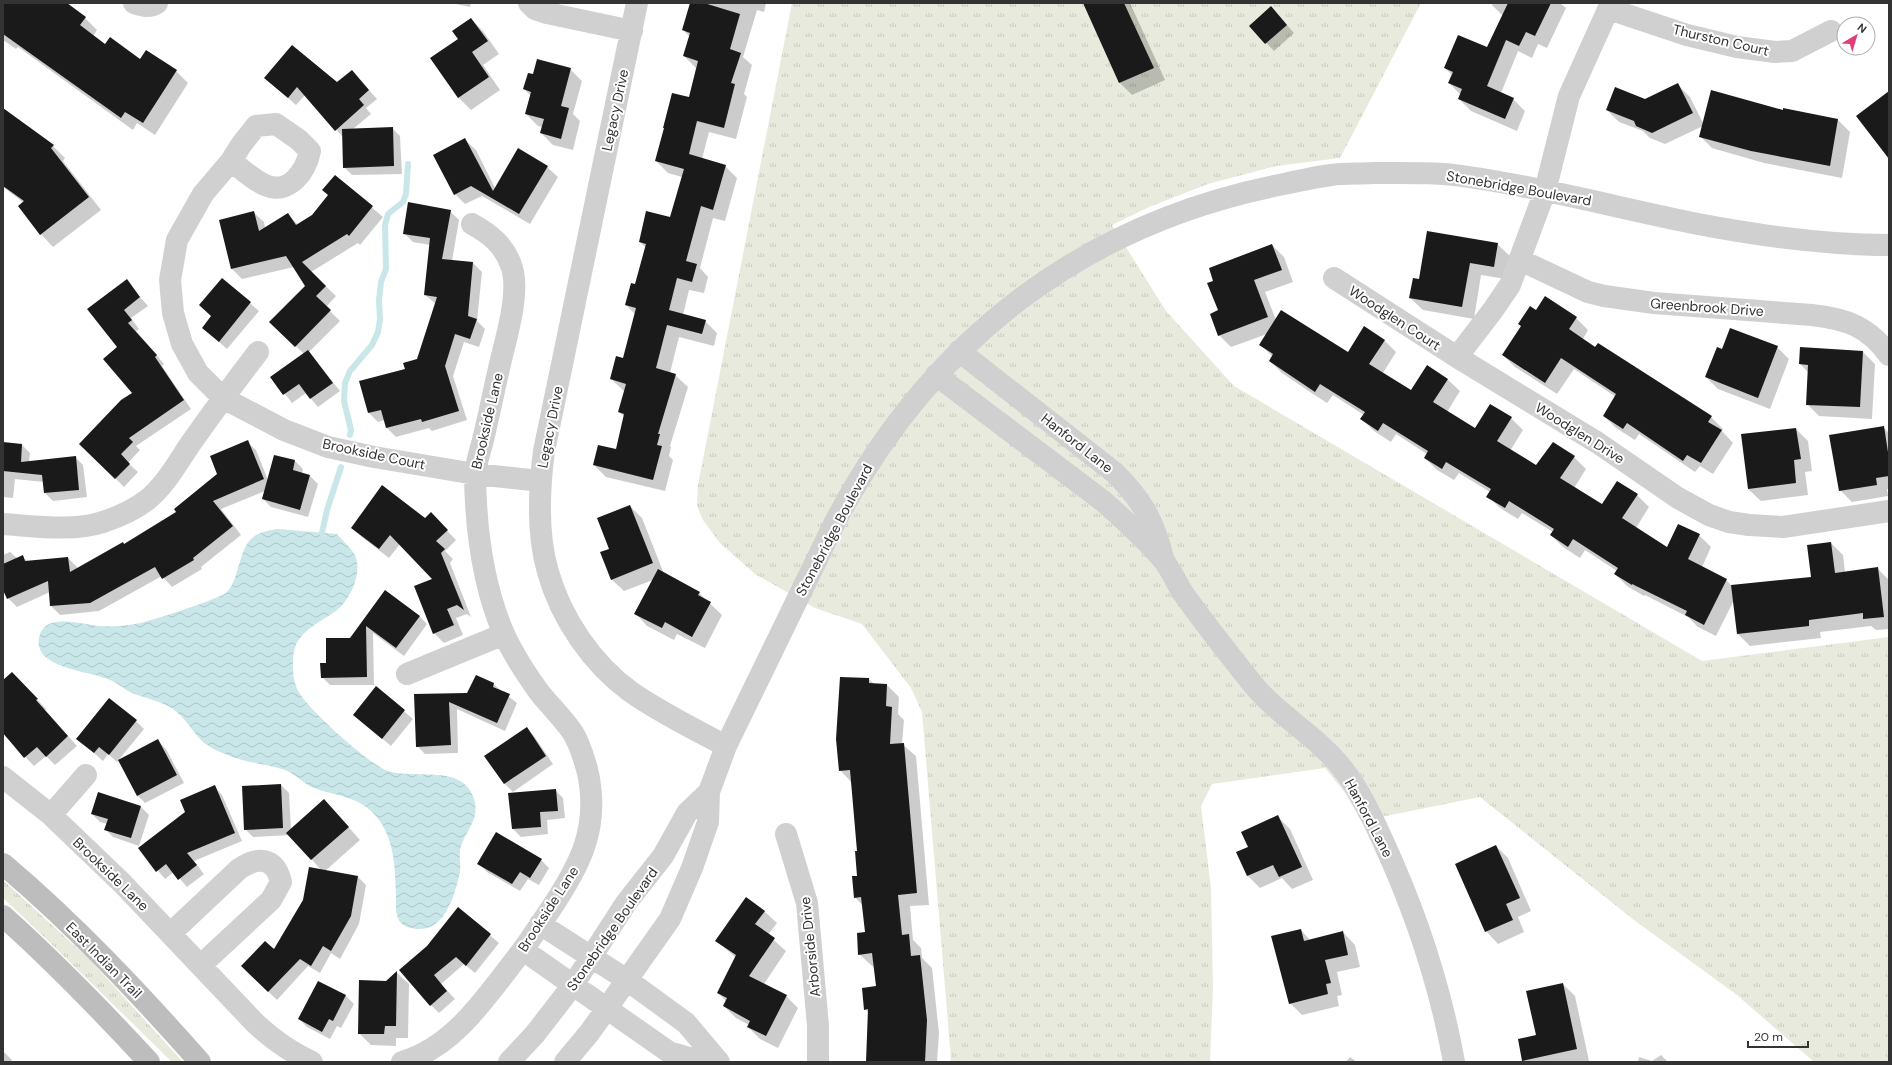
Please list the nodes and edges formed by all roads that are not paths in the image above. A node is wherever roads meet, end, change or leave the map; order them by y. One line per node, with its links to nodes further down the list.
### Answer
1 (134, 3): 2 (street)
2 (157, 3)
3 (529, 3): 6 (street)
4 (638, 3): 6 (street, Legacy Drive)
5 (1610, 6): 7 (street, Thurston Court); 9 (street)
6 (632, 31): 21 (street, Legacy Drive)
7 (1831, 31)
8 (231, 161): 19 (street, Brookside Court)
9 (1545, 191): 11 (street, Stonebridge Boulevard); 12 (street); 14 (street, Stonebridge Boulevard)
10 (472, 224): 20 (street, Brookside Lane)
11 (1889, 245)
12 (1520, 260): 16 (street, Greenbrook Drive); 17 (street)
13 (1334, 278): 17 (street, Woodglen Court)
14 (959, 351): 18 (street, Stonebridge Boulevard); 24 (street, Hanford Lane)
15 (258, 352): 19 (street)
16 (1889, 355)
17 (1457, 357): 22 (street, Woodglen Drive)
18 (936, 375): 24 (street, Hanford Lane); 27 (street, Stonebridge Boulevard)
19 (223, 398): 20 (street, Brookside Court); 23 (street)
20 (475, 474): 21 (street, Brookside Court); 25 (street, Brookside Lane)
21 (540, 481): 27 (street, Legacy Drive)
22 (1889, 511)
23 (3, 524)
24 (1164, 561): 52 (street, Hanford Lane)
25 (504, 634): 26 (street); 35 (street, Brookside Lane)
26 (407, 674)
27 (726, 746): 30 (street, Stonebridge Boulevard)
28 (86, 775): 31 (street)
29 (3, 777): 31 (street, Brookside Lane)
30 (709, 792): 38 (street, Stonebridge Boulevard); 40 (street, Stonebridge Boulevard)
31 (50, 815): 36 (street, Brookside Lane)
32 (786, 834): 51 (street, Arborside Drive)
33 (3, 864): 44 (main road, East Indian Trail)
34 (3, 916): 43 (main road)
35 (540, 924): 37 (street, Brookside Lane); 38 (street)
36 (171, 933): 39 (street, Brookside Lane); 39 (street)
37 (523, 950): 41 (street); 46 (street, Brookside Lane)
38 (591, 958): 40 (street); 41 (street, Stonebridge Boulevard)
39 (201, 965): 45 (street, Brookside Lane)
40 (627, 980): 42 (street, Stonebridge Boulevard); 50 (street)
41 (573, 985): 42 (street); 47 (street, Stonebridge Boulevard)
42 (607, 1007): 48 (street, Stonebridge Boulevard); 49 (street)
43 (149, 1062)
44 (200, 1062)
45 (312, 1062)
46 (402, 1062)
47 (509, 1062)
48 (565, 1062)
49 (703, 1062)
50 (719, 1062)
51 (818, 1062)
52 (1454, 1062)

